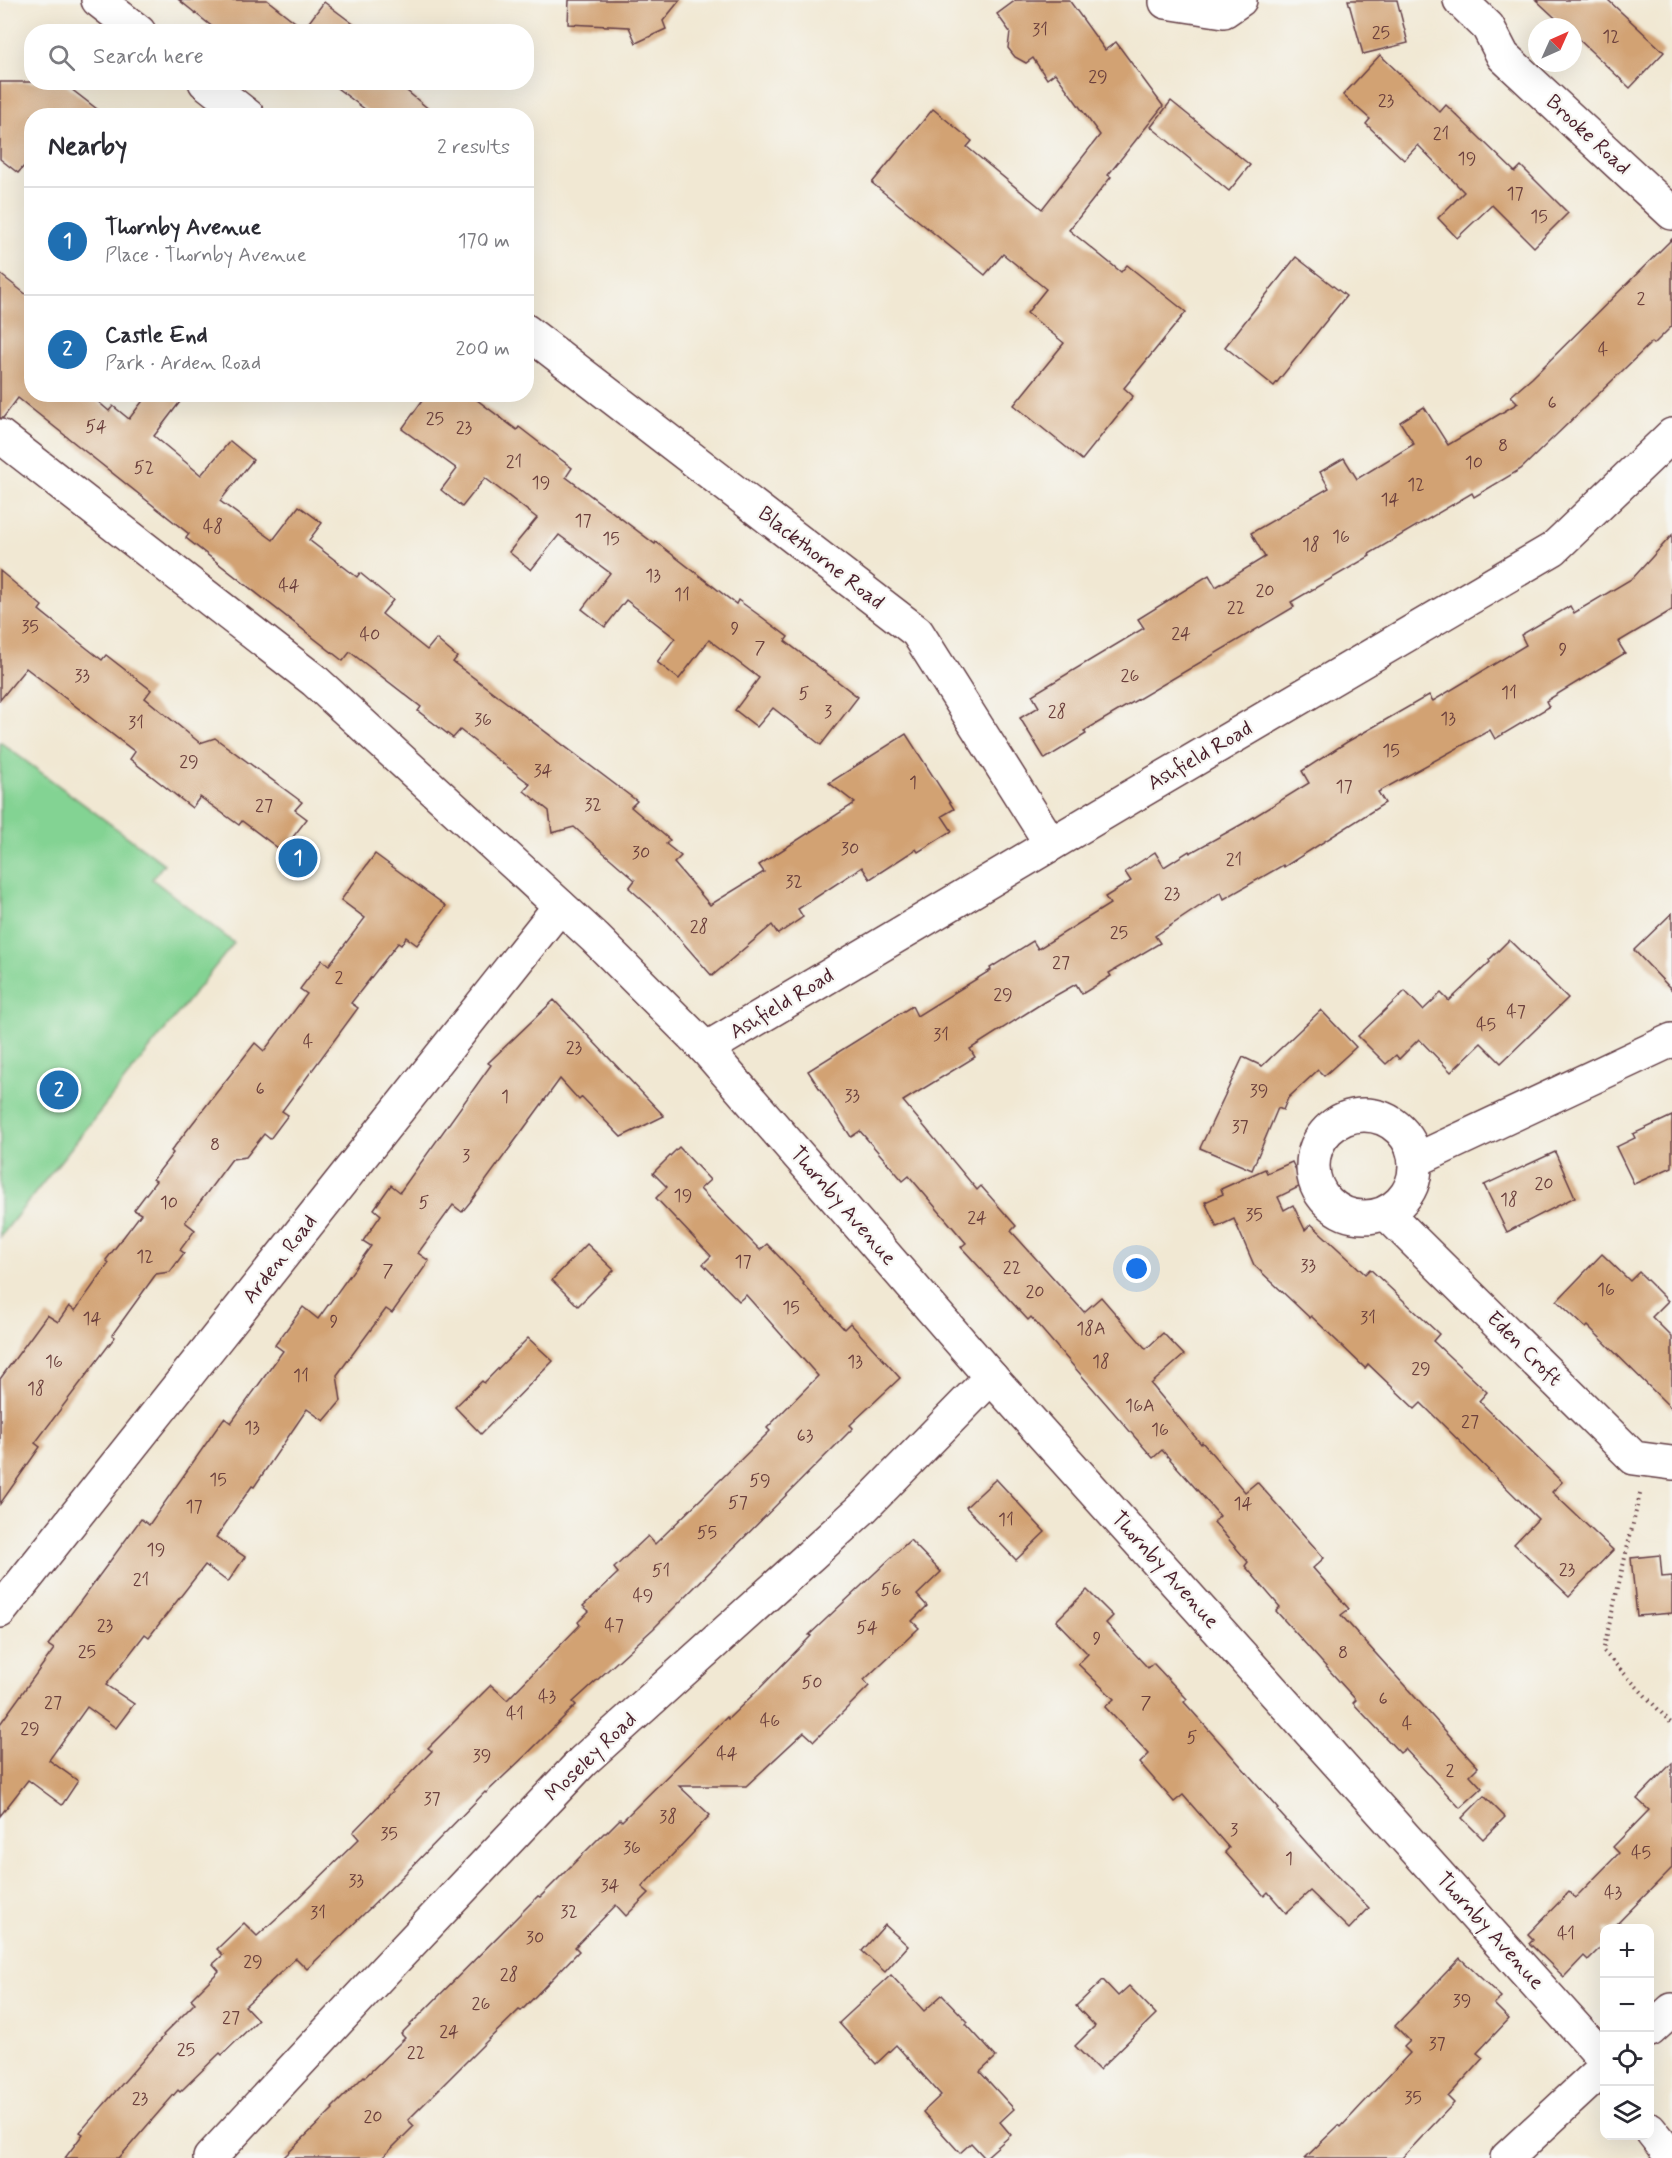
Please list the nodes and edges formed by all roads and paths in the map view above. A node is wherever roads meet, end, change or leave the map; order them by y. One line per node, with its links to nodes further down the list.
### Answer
1 (98, 0): 5 (street)
2 (1240, 0): 4 (street)
3 (1460, 0): 8 (street, Brooke Road)
4 (1166, 2)
5 (129, 24)
6 (215, 90): 7 (street)
7 (238, 108)
8 (1672, 213)
9 (534, 337): 12 (street, Blackthorne Road)
10 (1672, 435): 12 (street, Ashfield Road)
11 (0, 436): 13 (street, Thornby Avenue)
12 (1051, 844): 15 (street, Ashfield Road)
13 (560, 906): 15 (street, Thornby Avenue); 20 (street, Arden Road)
14 (1672, 1040): 16 (street)
15 (706, 1049): 18 (street, Thornby Avenue)
16 (1416, 1160): 17 (street); 17 (street)
17 (1386, 1213): 19 (street, Eden Croft)
18 (991, 1377): 24 (street, Thornby Avenue); 28 (street, Moseley Road)
19 (1660, 1462): 21 (path)
20 (0, 1611)
21 (1672, 1724)
22 (1672, 2010): 23 (street)
23 (1654, 2026)
24 (1600, 2063)
25 (1600, 2072): 29 (street)
26 (1654, 2134): 27 (street)
27 (1672, 2157)
28 (210, 2158)
29 (1507, 2158)

